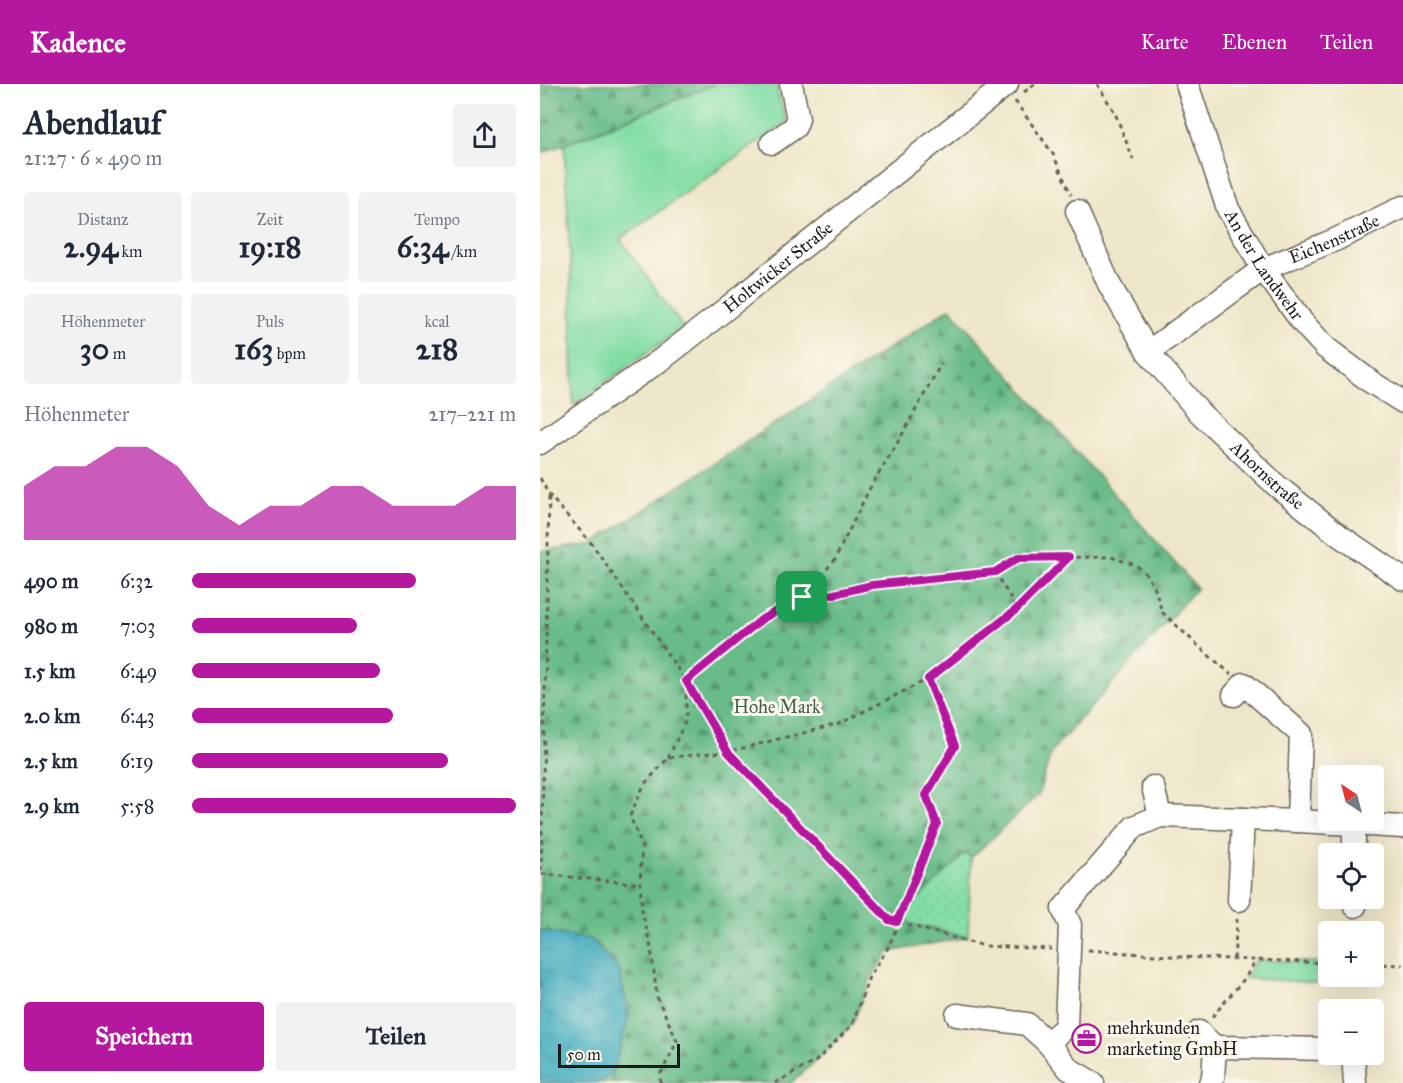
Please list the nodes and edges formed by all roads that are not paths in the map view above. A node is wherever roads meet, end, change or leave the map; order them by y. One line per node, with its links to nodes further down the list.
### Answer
1 (791, 84): 4 (street)
2 (1187, 84): 7 (street, An der Landwehr)
3 (1011, 92): 10 (street, Holtwicker Straße)
4 (772, 143)
5 (1403, 207): 7 (street, Eichenstraße)
6 (1077, 211): 8 (street, Ahornstraße)
7 (1263, 269): 8 (street); 9 (street, An der Landwehr)
8 (1148, 352): 11 (street, Ahornstraße)
9 (1403, 402)
10 (540, 443)
11 (1403, 579)
12 (1239, 690): 16 (street)
13 (1153, 787): 14 (street)
14 (1160, 816): 15 (street); 22 (street)
15 (1243, 819): 16 (street); 20 (street)
16 (1298, 821): 17 (street)
17 (1318, 822)
18 (1384, 825): 19 (street)
19 (1403, 827)
20 (1239, 900)
21 (957, 1015): 22 (street)
22 (1048, 1043): 25 (street)
23 (1318, 1048): 26 (street)
24 (1354, 1065): 27 (street)
25 (1093, 1083)
26 (1210, 1083)
27 (1355, 1083)

